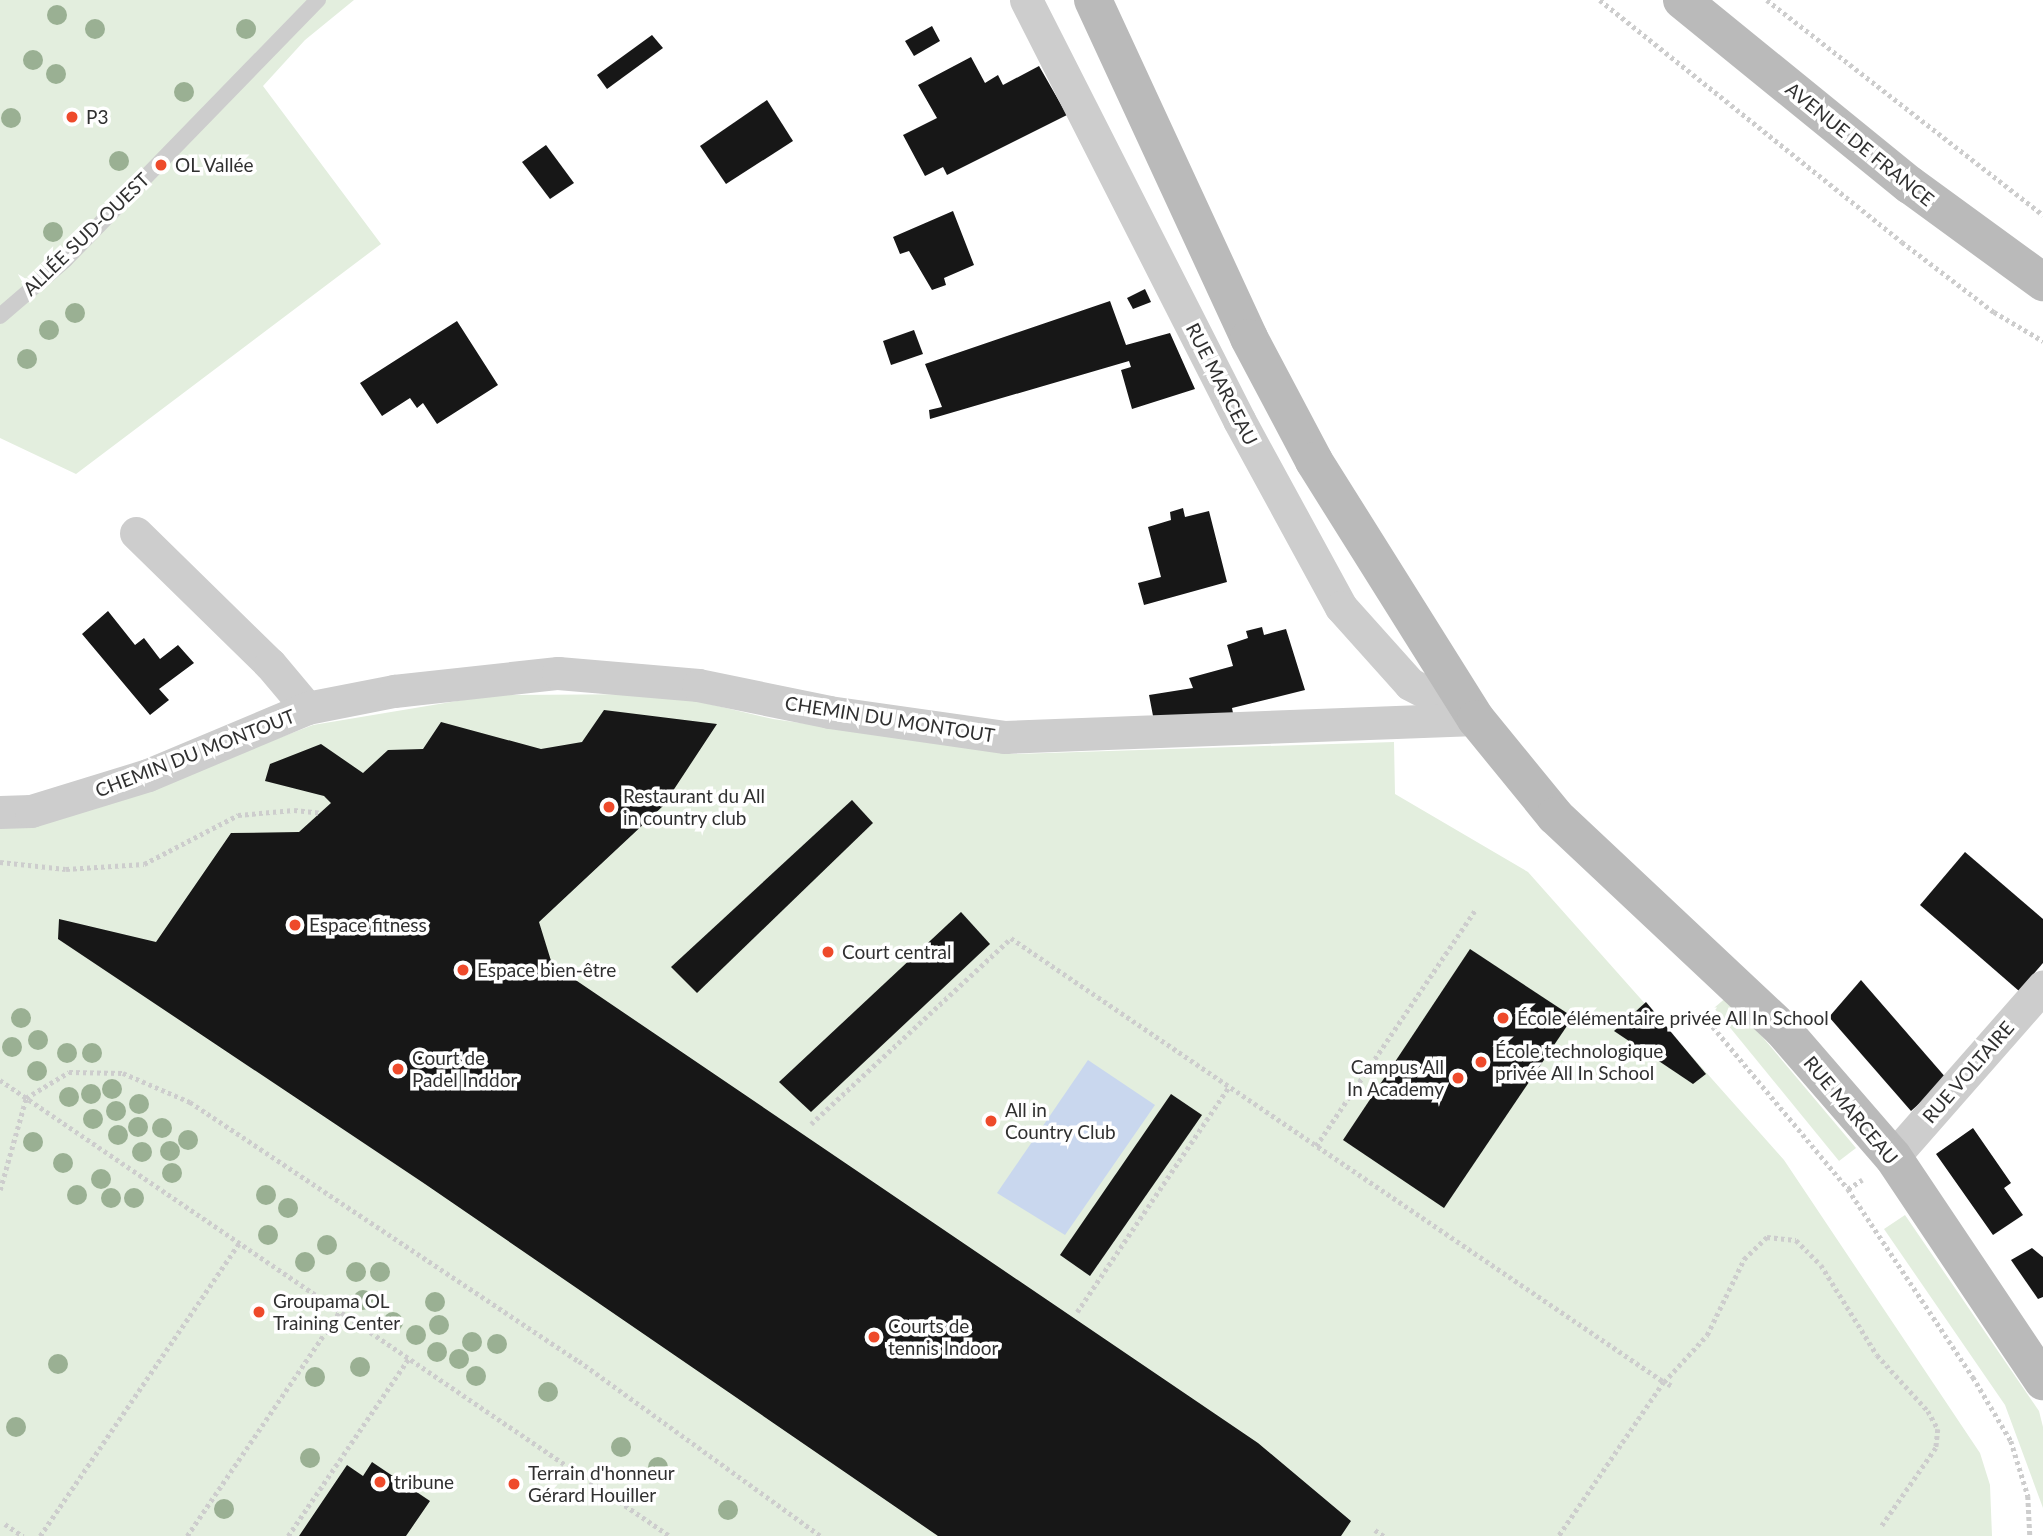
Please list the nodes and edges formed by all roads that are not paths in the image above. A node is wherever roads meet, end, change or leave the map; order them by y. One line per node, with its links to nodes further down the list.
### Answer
1 (318, 0): 6 (lane, ALLÉE SUD-OUEST)
2 (1026, 0): 9 (street, RUE MARCEAU)
3 (1093, 0): 9 (street, RUE MARCEAU)
4 (1682, 0): 5 (street, AVENUE DE FRANCE)
5 (2043, 282)
6 (0, 316)
7 (136, 533): 8 (street, CHEMIN DU MONTOUT)
8 (307, 708): 9 (street, CHEMIN DU MONTOUT); 10 (street, CHEMIN DU MONTOUT)
9 (1476, 719): 12 (street, RUE MARCEAU)
10 (0, 812)
11 (2043, 986): 12 (street, RUE VOLTAIRE)
12 (1893, 1157): 13 (street, RUE MARCEAU)
13 (2043, 1381)

